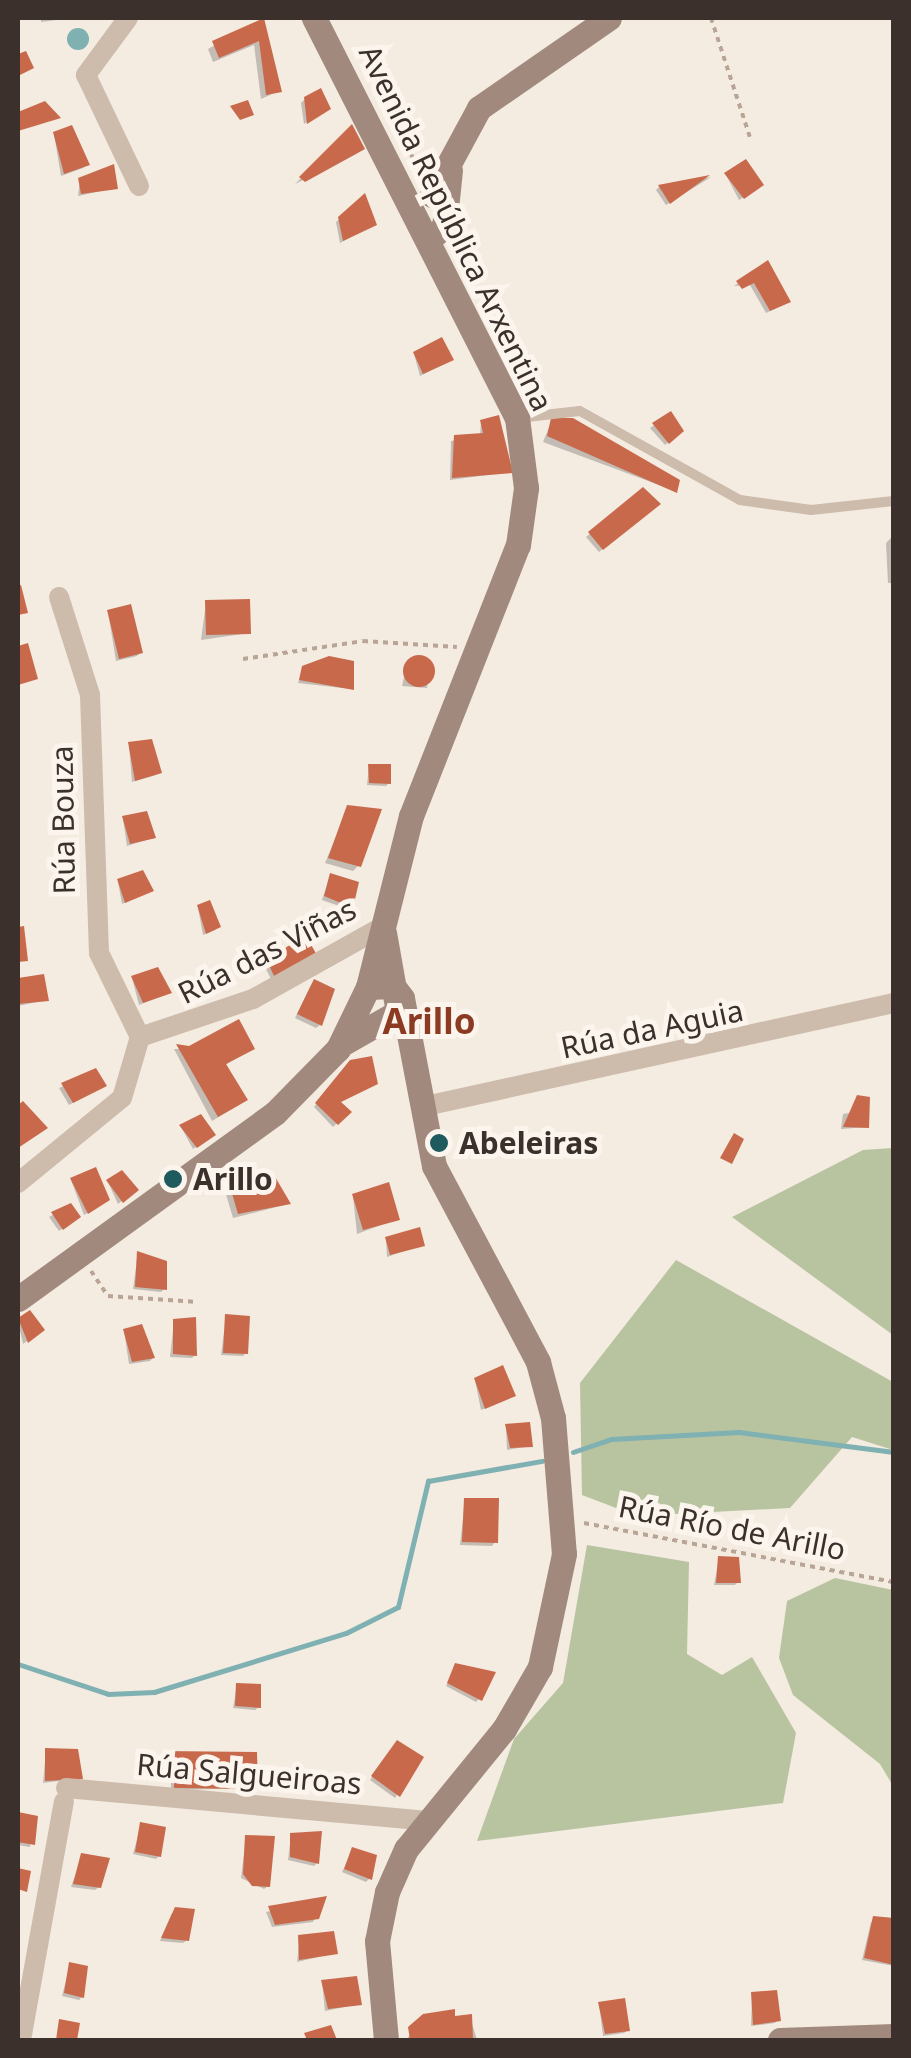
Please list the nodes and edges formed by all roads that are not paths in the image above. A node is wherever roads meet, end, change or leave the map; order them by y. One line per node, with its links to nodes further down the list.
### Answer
1 (128, 18): 4 (street)
2 (314, 18): 5 (street, Avenida República Arxentina)
3 (609, 18): 5 (street)
4 (140, 186)
5 (431, 204): 6 (street); 6 (street, Avenida República Arxentina)
6 (429, 238): 7 (street, Avenida República Arxentina)
7 (517, 418): 8 (lane); 10 (street, Avenida República Arxentina)
8 (894, 501)
9 (58, 597): 15 (street, Rúa Bouza)
10 (382, 927): 11 (street, Avenida República Arxentina); 12 (street); 15 (street, Rúa das Viñas)
11 (367, 992): 12 (street); 14 (street); 16 (street, Avenida República Arxentina)
12 (402, 998): 14 (street); 17 (street)
13 (894, 1003): 18 (street, Rúa da Aguia)
14 (386, 1022): 16 (street, Avenida República Arxentina); 17 (street)
15 (140, 1037): 19 (street)
16 (338, 1048): 20 (street, Avenida República Arxentina)
17 (416, 1074): 18 (street)
18 (420, 1106): 21 (street)
19 (18, 1184)
20 (18, 1299)
21 (427, 1821): 22 (street); 24 (street, Rúa Salgueiroas)
22 (382, 2036)
23 (894, 2036): 25 (street)
24 (21, 2040)
25 (780, 2040)

